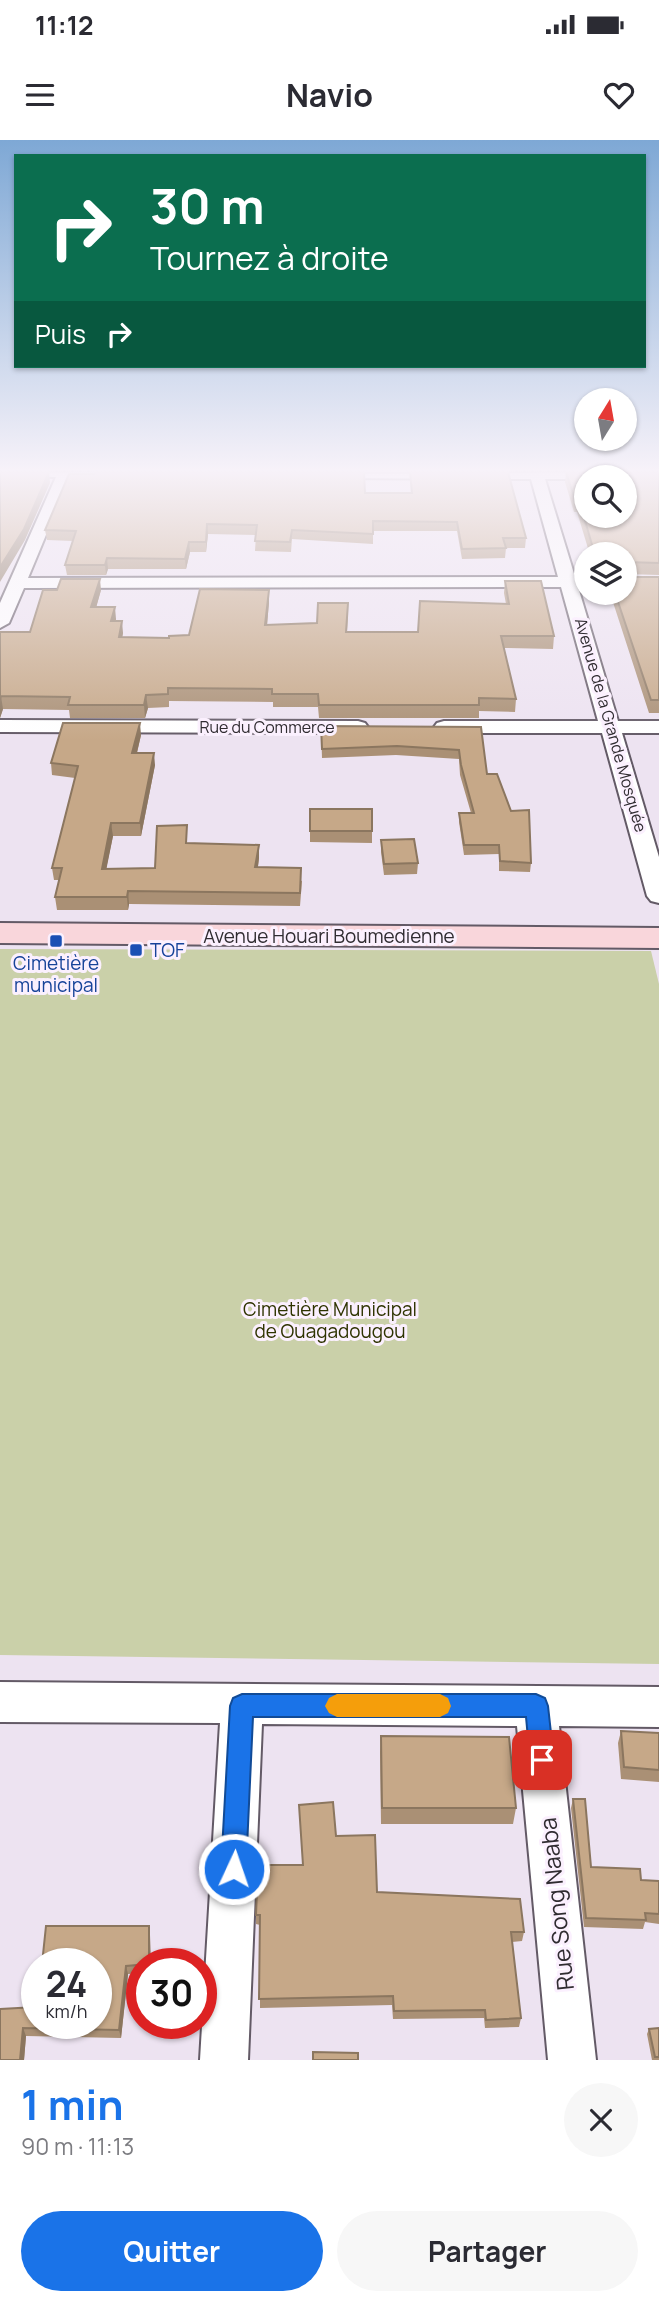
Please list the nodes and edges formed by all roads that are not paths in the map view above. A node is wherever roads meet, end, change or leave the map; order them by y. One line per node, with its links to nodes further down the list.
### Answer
1 (27, 562): 3 (street)
2 (574, 582): 3 (street)
3 (18, 583): 5 (street)
4 (583, 605): 9 (street, Avenue de la Grande Mosquée)
5 (0, 623)
6 (0, 726): 7 (street, Rue du Commerce)
7 (375, 727)
8 (430, 727): 9 (street)
9 (611, 727): 10 (street); 11 (street, Avenue de la Grande Mosquée)
10 (659, 727)
11 (659, 895)
12 (0, 933): 13 (main road, Avenue Houari Boumedienne)
13 (659, 938)
14 (0, 1702): 15 (street)
15 (242, 1706): 16 (street); 18 (street)
16 (536, 1706): 17 (street); 19 (street, Rue Song Naaba)
17 (659, 1707)
18 (225, 2060)
19 (572, 2060)

